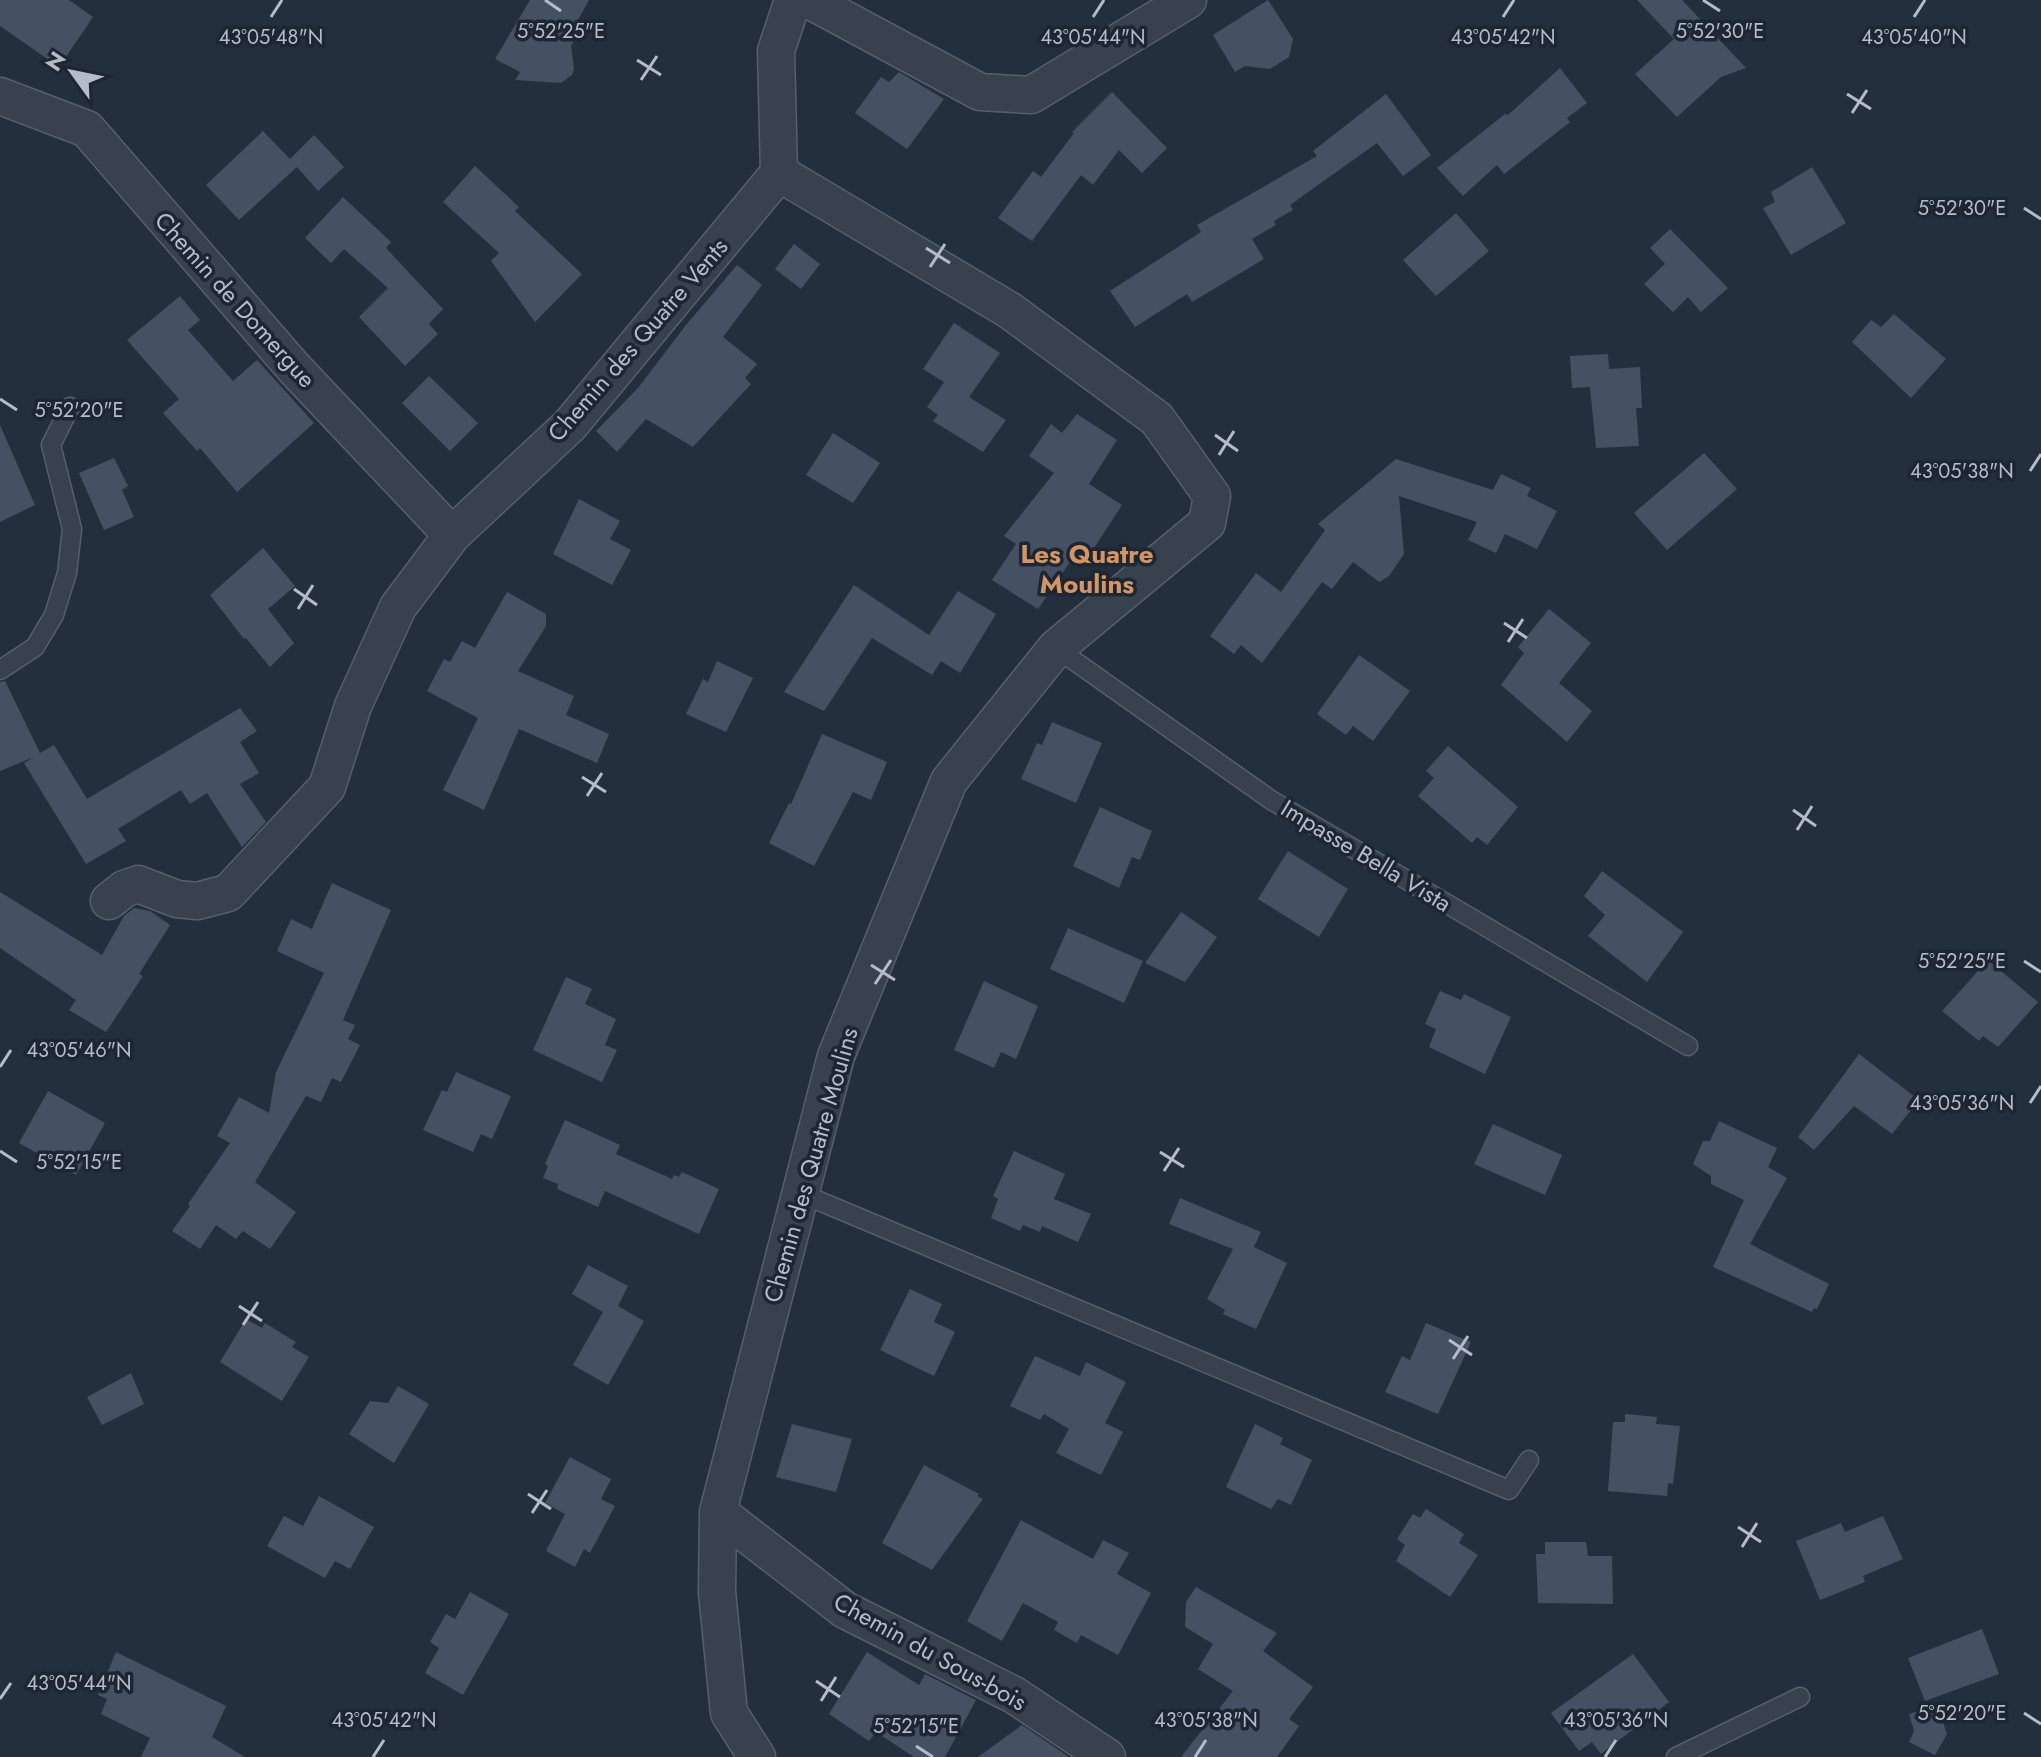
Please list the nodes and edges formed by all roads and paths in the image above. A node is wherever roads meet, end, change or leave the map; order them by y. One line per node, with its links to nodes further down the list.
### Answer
1 (793, 0): 5 (street)
2 (809, 0): 3 (street)
3 (1188, 0)
4 (0, 96): 7 (street, Chemin de Domergue)
5 (779, 173): 7 (street, Chemin des Quatre Vents); 8 (street, Chemin des Quatre Moulins)
6 (70, 407): 9 (lane)
7 (452, 535): 10 (street, Chemin des Quatre Vents)
8 (1056, 648): 11 (lane, Impasse Bella Vista); 12 (street, Chemin des Quatre Moulins)
9 (0, 670)
10 (109, 901)
11 (1688, 1046)
12 (800, 1193): 13 (lane); 14 (street, Chemin des Quatre Moulins)
13 (1529, 1460)
14 (718, 1512): 16 (street, Chemin des Quatre Moulins); 17 (street, Chemin du Sous-bois)
15 (1800, 1697): 18 (lane)
16 (757, 1757)
17 (1107, 1757)
18 (1676, 1757)

